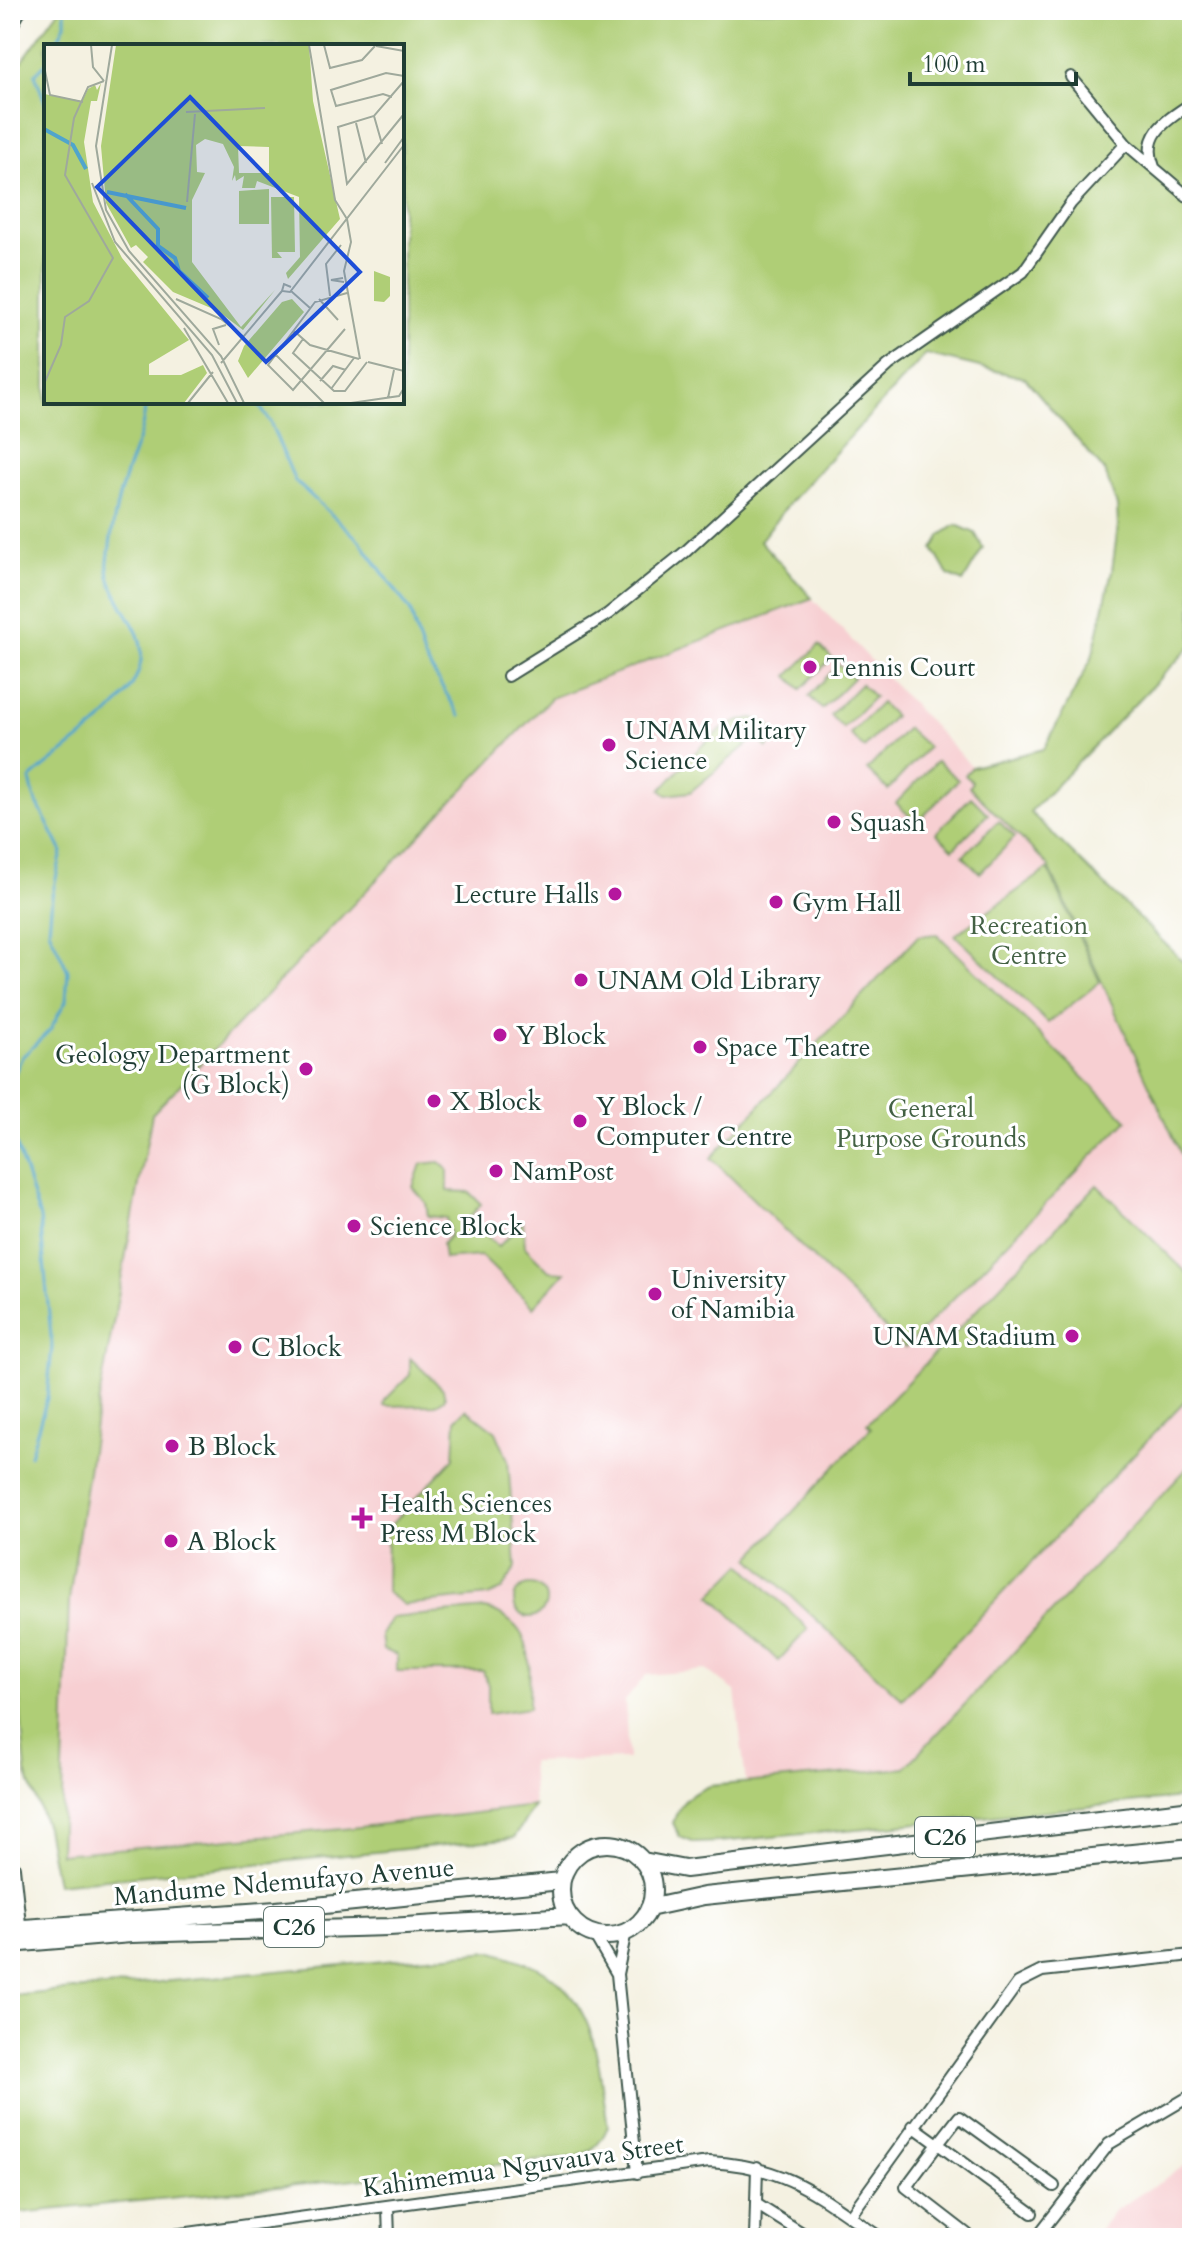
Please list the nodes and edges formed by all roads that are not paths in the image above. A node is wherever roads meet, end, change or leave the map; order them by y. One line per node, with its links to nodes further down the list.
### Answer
1 (16, 10): 2 (highway)
2 (10, 21)
3 (1071, 77): 5 (street)
4 (1192, 103): 6 (street)
5 (1126, 144): 6 (street); 8 (street)
6 (1156, 173): 7 (street)
7 (1192, 200)
8 (508, 676)
9 (1192, 1809): 11 (main road, C26)
10 (1192, 1847): 14 (main road, C26)
11 (643, 1861): 13 (main road, C26); 14 (main road)
12 (10, 1868): 18 (highway)
13 (561, 1889): 15 (main road); 18 (main road, Mandume Ndemufayo Avenue / C26)
14 (649, 1908): 16 (main road)
15 (569, 1916): 17 (main road); 18 (main road, Mandume Ndemufayo Avenue / C26)
16 (626, 1931): 17 (main road); 20 (street)
17 (590, 1932): 20 (street)
18 (14, 1936)
19 (1192, 1955): 22 (street)
20 (617, 1974): 25 (street)
21 (1192, 2095): 37 (street)
22 (913, 2126): 23 (street); 30 (street)
23 (938, 2144): 26 (street); 29 (street); 36 (street)
24 (757, 2167): 25 (street, Kahimemua Nguvauva Street); 27 (street); 30 (street, Kahimemua Nguvauva Street)
25 (637, 2173): 28 (street, Kahimemua Nguvauva Street)
26 (1054, 2186)
27 (756, 2204): 33 (street); 34 (street)
28 (388, 2207): 31 (street, Kahimemua Nguvauva Street); 32 (street)
29 (1032, 2213)
30 (850, 2216): 35 (street, Kahimemua Nguvauva Street)
31 (151, 2238)
32 (389, 2238)
33 (755, 2238)
34 (810, 2238)
35 (881, 2238)
36 (972, 2238)
37 (1036, 2238)

